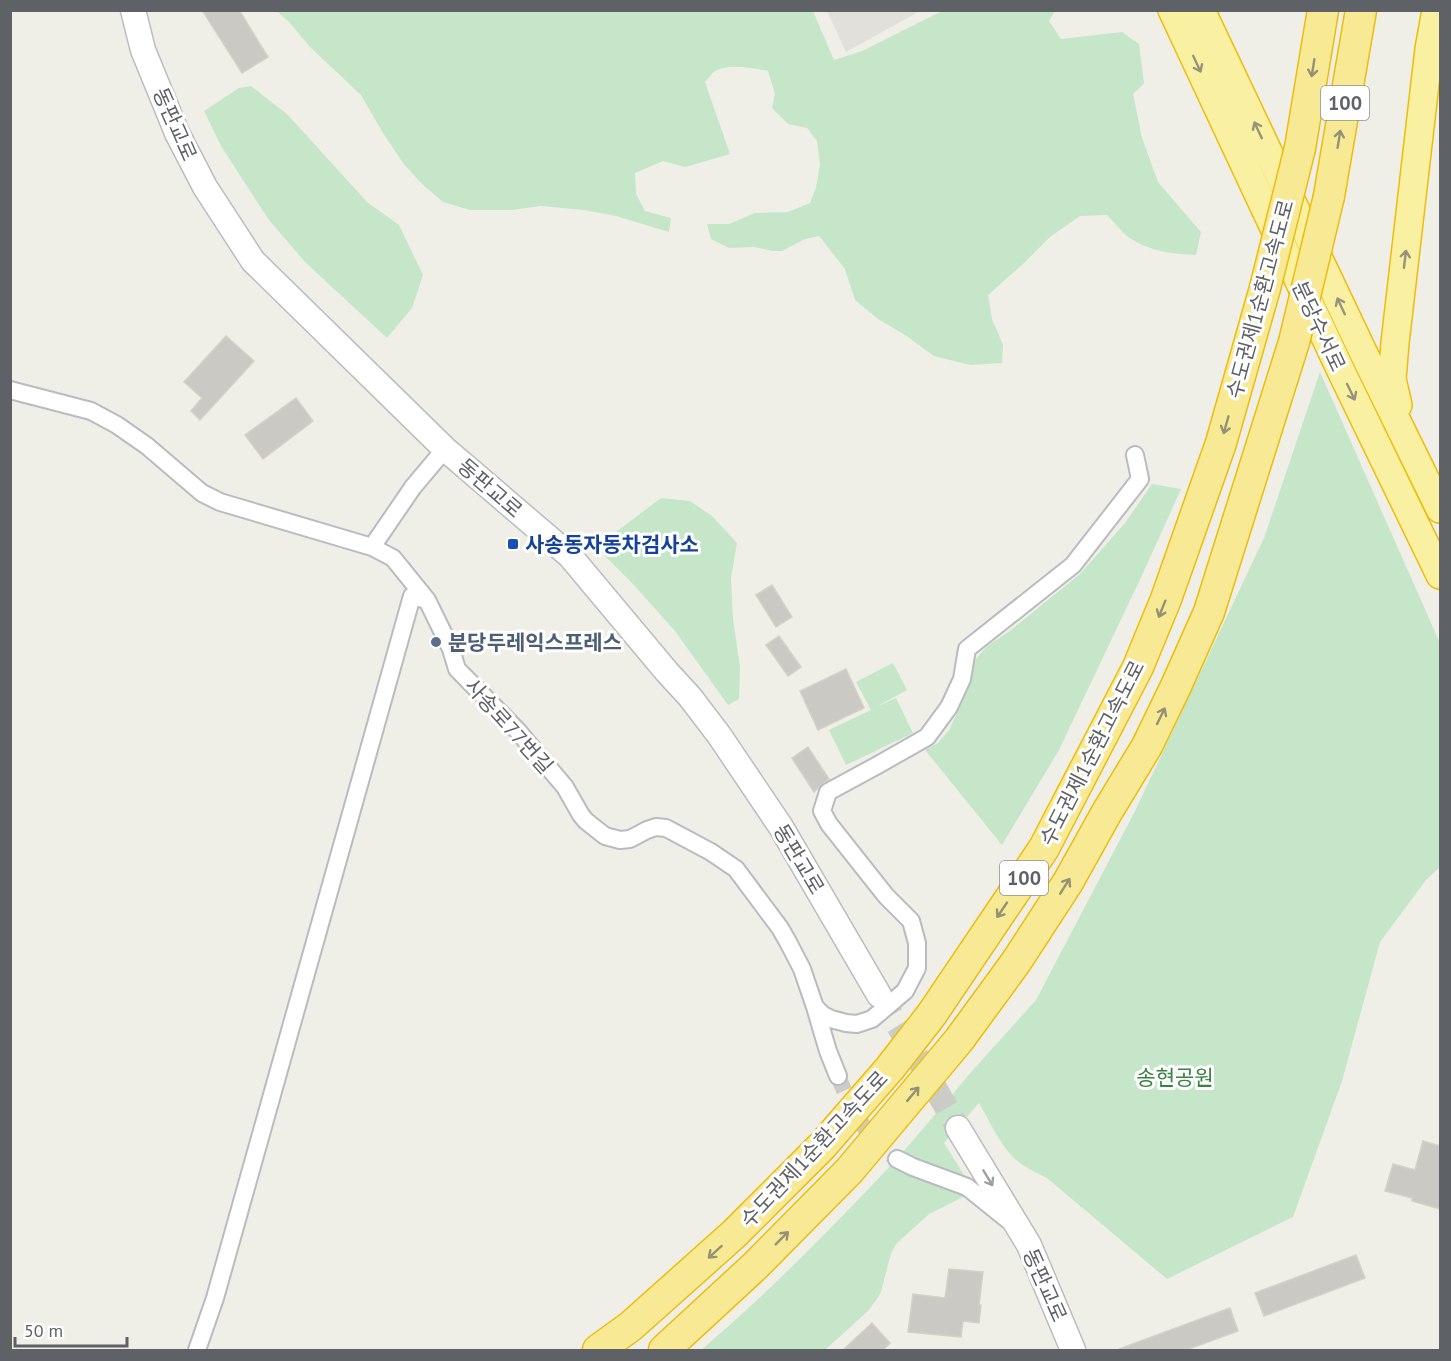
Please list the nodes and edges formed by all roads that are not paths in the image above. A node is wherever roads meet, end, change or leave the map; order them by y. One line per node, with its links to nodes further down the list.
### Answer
1 (133, 10): 9 (main road, 동판교로)
2 (1172, 10): 13 (highway, 분당수서로, one-way to 13)
3 (1201, 10): 8 (highway, 분당수서로, one-way to 3)
4 (1323, 10): 22 (highway, 수도권제1순환고속도로 / 100, one-way to 22, bridge)
5 (1361, 10): 23 (highway, 수도권제1순환고속도로 / 100, one-way to 5, bridge)
6 (1436, 10): 8 (highway, one-way to 6)
7 (10, 390): 12 (street, 사송로77번길)
8 (1406, 441): 11 (highway, 분당수서로)
9 (445, 449): 12 (street); 15 (main road, 동판교로)
10 (1136, 455): 15 (street)
11 (1440, 509)
12 (372, 547): 14 (street, 사송로77번길)
13 (1440, 575)
14 (427, 600): 16 (street, 사송로77번길); 21 (street)
15 (878, 1005): 16 (street)
16 (815, 1007): 17 (street, 사송로77번길)
17 (838, 1076)
18 (958, 1128): 20 (main road, 동판교로, one-way to 20)
19 (897, 1159): 20 (street)
20 (1029, 1245): 24 (main road, 동판교로)
21 (197, 1350)
22 (598, 1350)
23 (664, 1350)
24 (1073, 1350)

